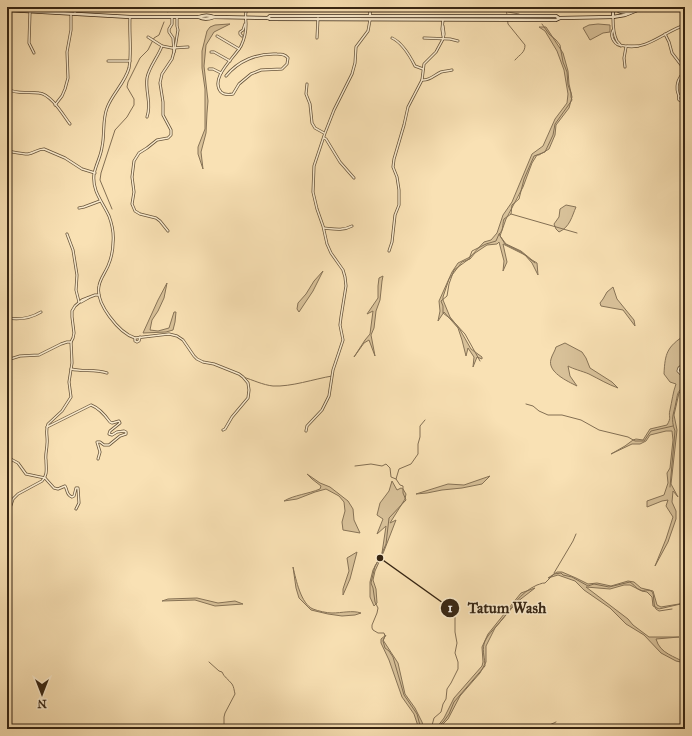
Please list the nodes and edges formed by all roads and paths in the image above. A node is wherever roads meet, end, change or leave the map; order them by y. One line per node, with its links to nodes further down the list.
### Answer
1 (75, 7): 11 (street)
2 (250, 7): 15 (street)
3 (370, 7): 17 (street)
4 (615, 7): 9 (main road); 19 (main road)
5 (649, 7): 6 (main road)
6 (641, 8): 9 (main road)
7 (7, 10): 8 (main road)
8 (30, 12): 10 (main road); 37 (street)
9 (630, 13): 19 (main road)
10 (71, 14): 11 (main road); 52 (street)
11 (75, 14): 12 (main road)
12 (130, 17): 13 (main road); 39 (street)
13 (172, 17): 14 (main road); 34 (street)
14 (177, 17): 15 (main road); 34 (street)
15 (246, 18): 16 (main road); 20 (street)
16 (318, 18): 17 (main road); 26 (street)
17 (370, 18): 18 (main road); 55 (street)
18 (444, 18): 19 (main road); 29 (street)
19 (613, 18): 33 (street)
20 (245, 22): 24 (street); 24 (street)
21 (685, 25): 22 (street)
22 (665, 34): 33 (street); 45 (street)
23 (217, 36): 35 (street)
24 (242, 37): 35 (street)
25 (149, 38): 31 (street)
26 (318, 38)
27 (392, 38): 43 (street)
28 (424, 38): 29 (street)
29 (443, 39): 30 (street); 43 (street)
30 (458, 41)
31 (162, 46): 34 (street); 53 (street)
32 (188, 47): 34 (street)
33 (626, 47): 41 (street)
34 (174, 48): 64 (street)
35 (239, 49): 40 (street)
36 (211, 52): 40 (street)
37 (34, 53)
38 (108, 61): 39 (street)
39 (130, 61): 58 (street)
40 (230, 62): 46 (street)
41 (625, 67)
42 (209, 69): 46 (street)
43 (423, 69): 48 (street)
44 (452, 70): 48 (street)
45 (685, 71): 51 (street)
46 (221, 73): 47 (street)
47 (226, 76)
48 (422, 80): 66 (street)
49 (307, 84): 55 (street)
50 (7, 89): 52 (street)
51 (679, 96)
52 (55, 104): 54 (street)
53 (147, 117)
54 (70, 124)
55 (324, 133): 56 (street)
56 (324, 138): 59 (street); 63 (street)
57 (7, 152): 58 (street)
58 (94, 173): 60 (street)
59 (354, 178)
60 (100, 201): 61 (street); 67 (street)
61 (79, 208)
62 (352, 226): 63 (street)
63 (324, 228): 81 (street)
64 (168, 231)
65 (67, 234): 68 (street)
66 (389, 251)
67 (99, 295): 68 (street); 72 (street)
68 (79, 302): 73 (street)
69 (41, 312): 70 (street)
70 (7, 318)
71 (140, 337): 72 (street); 72 (street); 80 (street)
72 (135, 338)
73 (71, 342): 74 (street); 76 (street)
74 (7, 360)
75 (685, 363): 77 (street)
76 (71, 369): 78 (street); 79 (street)
77 (685, 372)
78 (107, 373)
79 (47, 427): 83 (street); 84 (street)
80 (223, 430)
81 (306, 431)
82 (7, 457): 84 (street)
83 (98, 459)
84 (45, 478): 85 (street); 86 (street)
85 (76, 509)
86 (7, 518)

